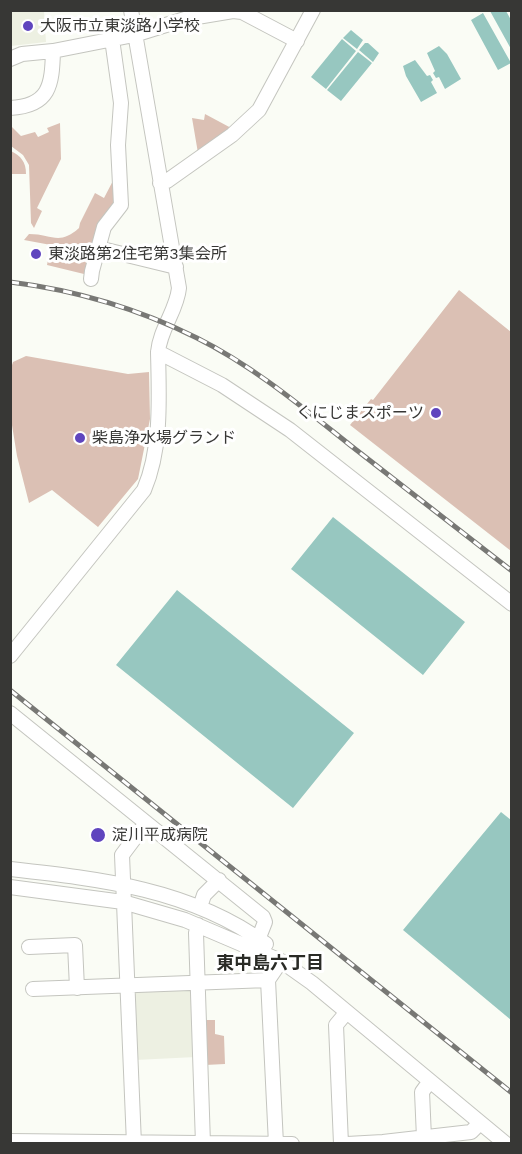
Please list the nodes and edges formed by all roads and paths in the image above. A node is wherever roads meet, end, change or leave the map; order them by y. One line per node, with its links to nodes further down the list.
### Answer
1 (130, 10): 3 (street)
2 (313, 10): 5 (street)
3 (134, 35): 4 (street); 5 (street); 9 (street)
4 (112, 39): 6 (street); 10 (street)
5 (297, 41): 9 (street)
6 (53, 51): 7 (street); 8 (street)
7 (10, 59)
8 (10, 108)
9 (160, 183): 11 (street)
10 (98, 248): 11 (street); 12 (street)
11 (176, 267): 13 (street)
12 (91, 279)
13 (158, 352): 14 (street); 15 (street)
14 (512, 604)
15 (10, 656)
16 (12, 717): 17 (street)
17 (146, 823): 20 (street); 21 (street)
18 (10, 869): 19 (street)
19 (41, 872): 21 (street); 23 (street)
20 (219, 880): 25 (street); 27 (street)
21 (123, 883): 24 (street); 25 (street)
22 (10, 887): 23 (street)
23 (38, 891): 24 (street)
24 (123, 902): 26 (street); 32 (street)
25 (200, 907): 27 (street)
26 (198, 925): 27 (street); 31 (street)
27 (257, 945): 29 (street)
28 (29, 947): 33 (street)
29 (281, 961): 30 (street); 35 (street)
30 (268, 980): 31 (street); 43 (street)
31 (197, 982): 32 (street); 42 (street)
32 (127, 986): 33 (street); 41 (street)
33 (77, 988): 34 (street)
34 (33, 989)
35 (346, 1013): 36 (street); 45 (street)
36 (430, 1081): 37 (street); 38 (street)
37 (480, 1123): 38 (street); 47 (street)
38 (424, 1138): 46 (street)
39 (20, 1142): 40 (street)
40 (75, 1143): 41 (street)
41 (134, 1143): 42 (street)
42 (203, 1143): 43 (street)
43 (276, 1143): 44 (street)
44 (292, 1143)
45 (341, 1143)
46 (347, 1143)
47 (506, 1143)

